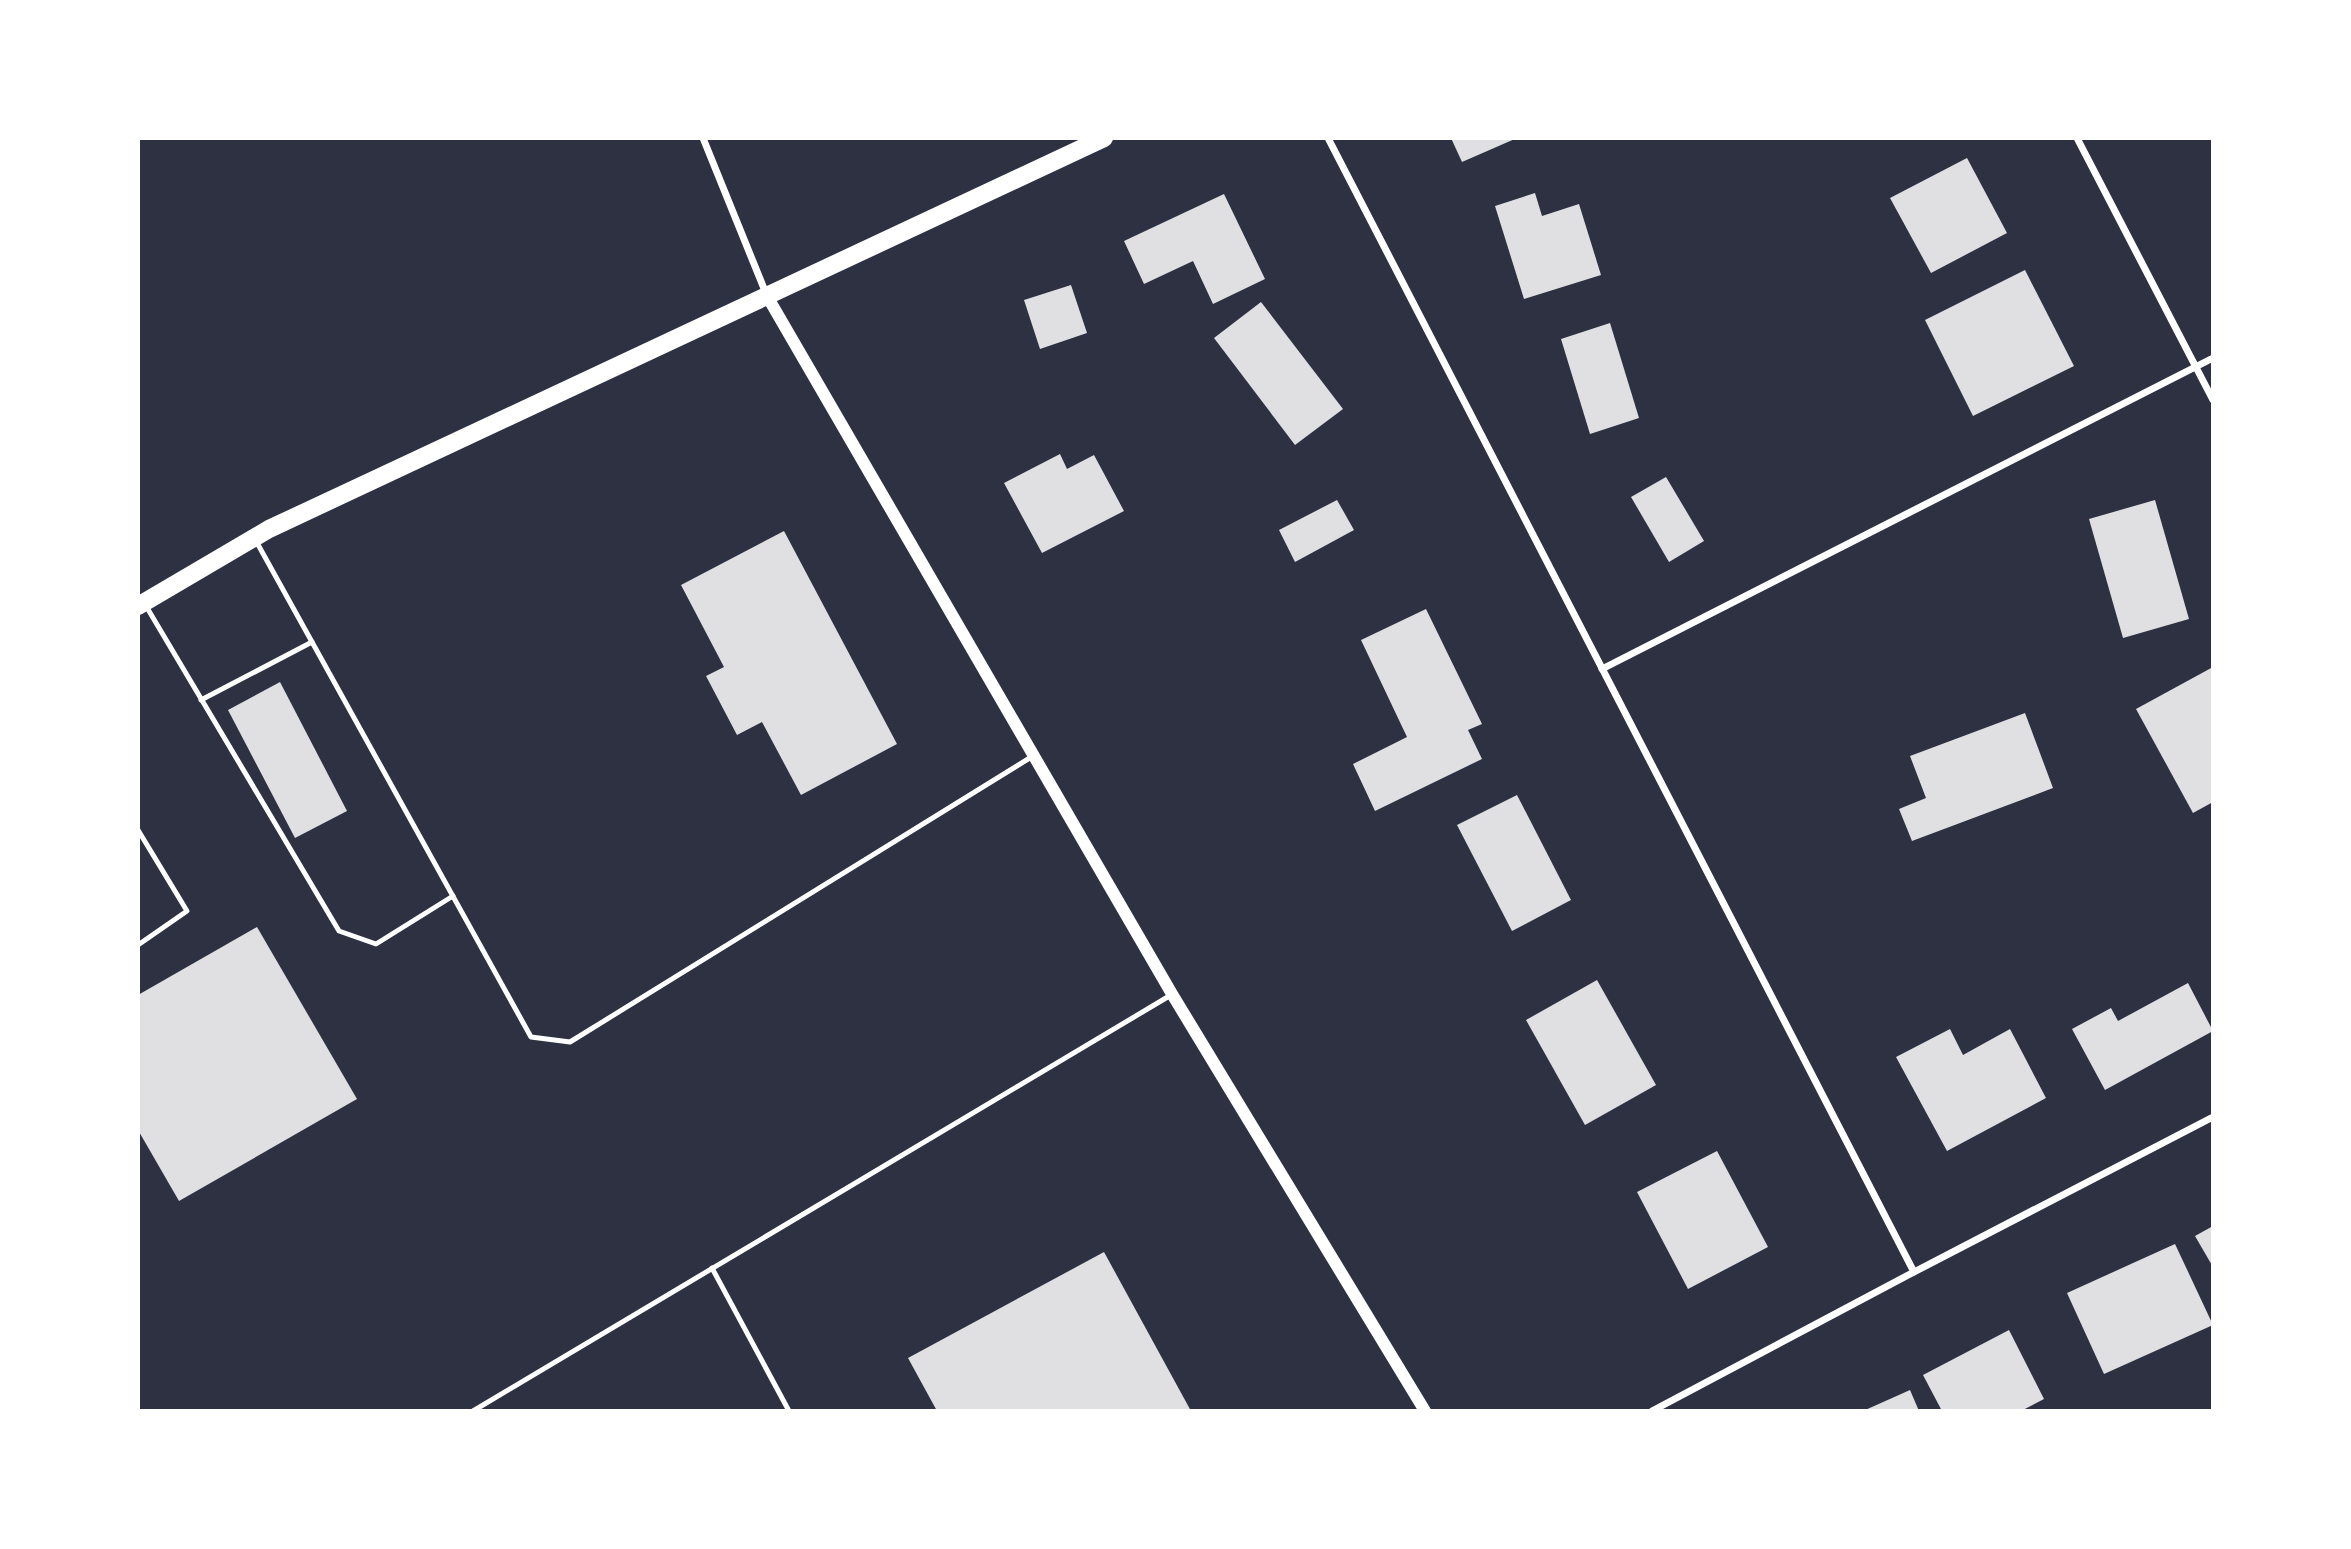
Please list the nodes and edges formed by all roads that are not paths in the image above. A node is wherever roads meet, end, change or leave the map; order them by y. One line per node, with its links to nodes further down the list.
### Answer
1 (703, 138): 5 (street)
2 (1104, 138): 5 (main road)
3 (1328, 138): 12 (street)
4 (2077, 138): 7 (street)
5 (767, 296): 9 (main road); 14 (street)
6 (2213, 358): 7 (street)
7 (2195, 367): 8 (street); 12 (street)
8 (2213, 400)
9 (254, 538): 10 (main road); 11 (lane)
10 (141, 605): 13 (lane)
11 (312, 642): 13 (lane); 16 (lane)
12 (1602, 669): 21 (street)
13 (201, 700): 16 (lane)
14 (1033, 756): 16 (lane); 18 (street)
15 (138, 830): 17 (lane)
16 (453, 895)
17 (138, 945)
18 (1172, 994): 20 (lane); 24 (street)
19 (2213, 1117): 21 (street)
20 (712, 1268): 22 (lane); 23 (lane)
21 (1914, 1272): 25 (street)
22 (473, 1411)
23 (789, 1411)
24 (1425, 1411)
25 (1652, 1411)

